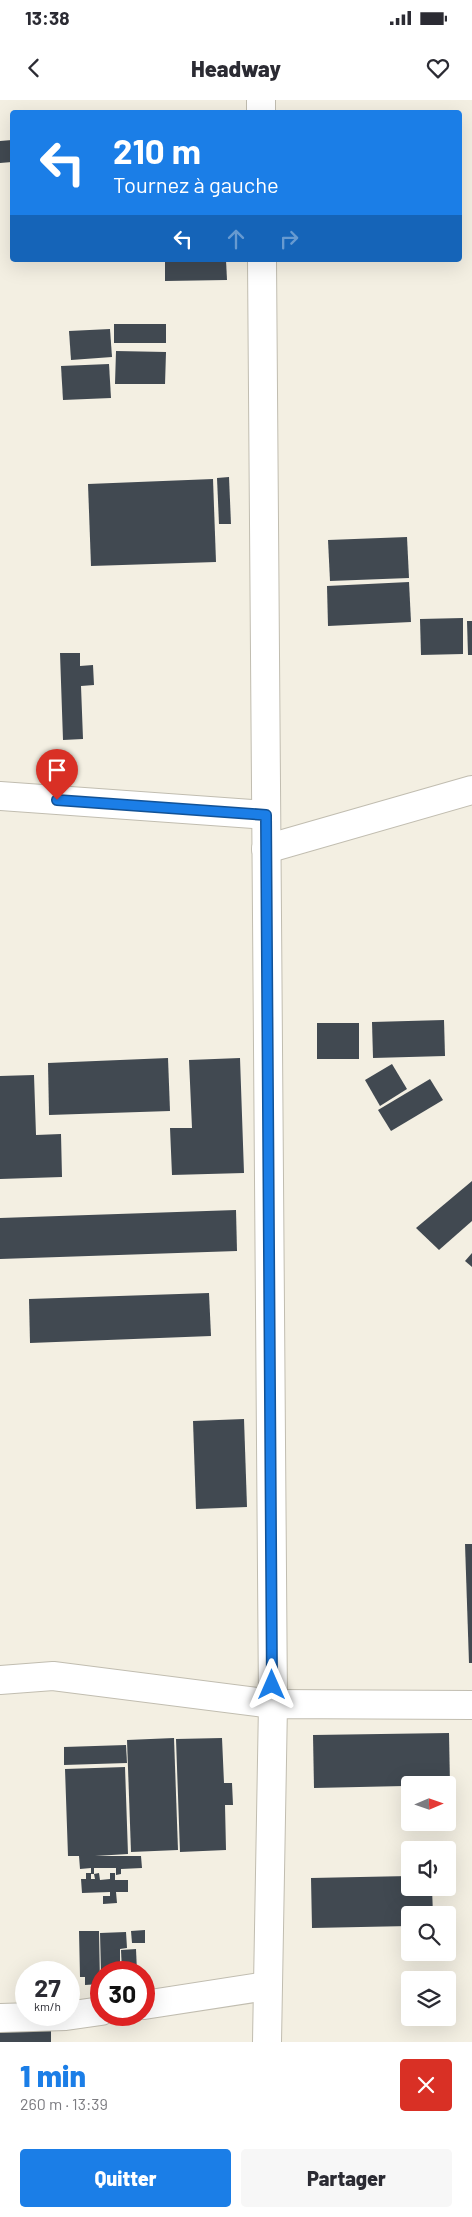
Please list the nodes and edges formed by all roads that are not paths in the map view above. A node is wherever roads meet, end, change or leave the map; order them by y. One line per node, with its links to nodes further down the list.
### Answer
1 (262, 262): 4 (street)
2 (472, 790): 5 (street)
3 (0, 796): 4 (street)
4 (266, 815): 5 (street)
5 (266, 849): 7 (street)
6 (0, 1680): 7 (street)
7 (273, 1704): 8 (street); 9 (street)
8 (472, 1705)
9 (267, 1986): 10 (street); 13 (street)
10 (155, 2003)
11 (90, 2013): 12 (street)
12 (0, 2018)
13 (267, 2042)

